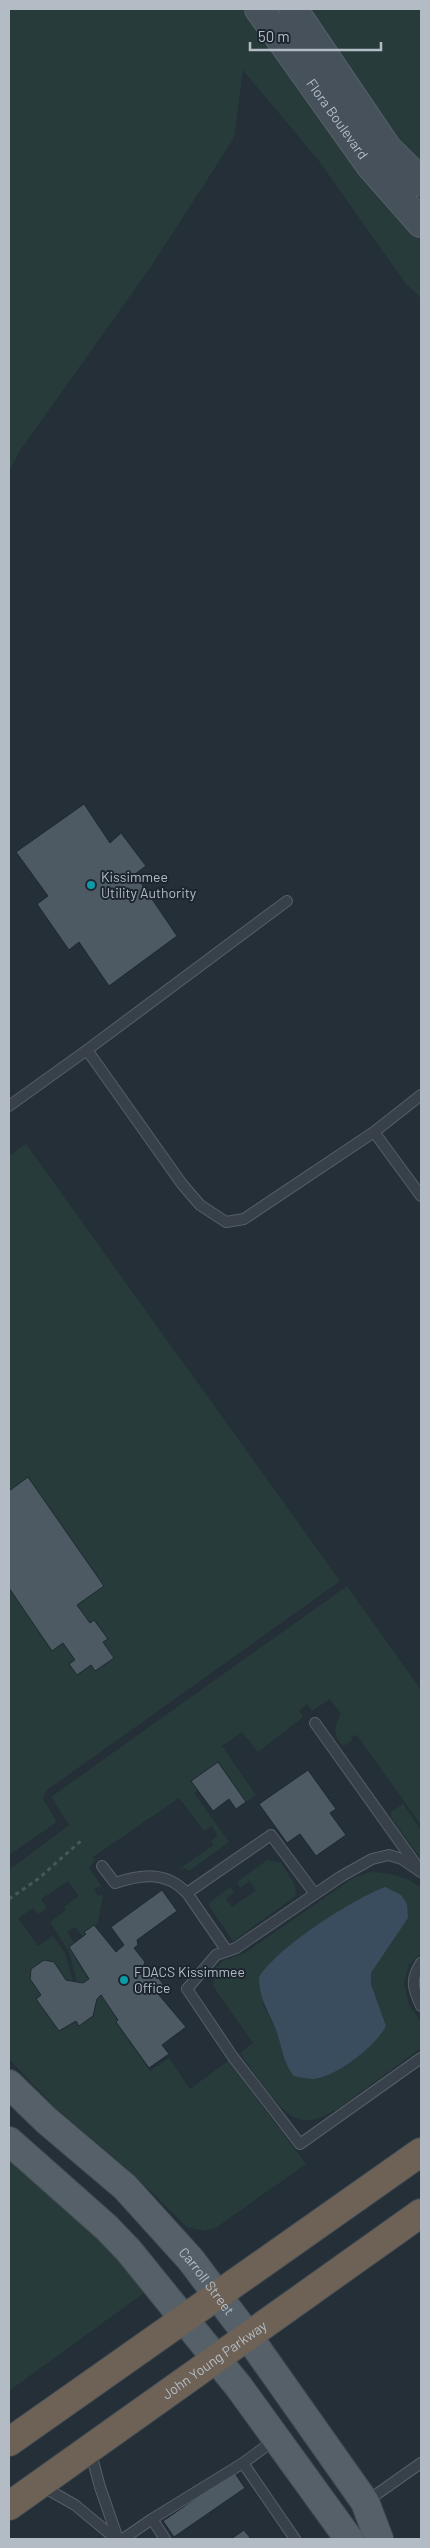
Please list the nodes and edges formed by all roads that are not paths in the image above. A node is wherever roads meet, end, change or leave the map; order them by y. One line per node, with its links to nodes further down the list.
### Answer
1 (259, 9): 4 (street, Flora Boulevard)
2 (293, 9): 3 (street, Flora Boulevard)
3 (421, 182)
4 (421, 224)
5 (286, 901): 6 (lane)
6 (87, 1050): 8 (lane); 9 (lane)
7 (421, 1095): 9 (lane)
8 (9, 1106)
9 (374, 1132): 10 (lane)
10 (421, 1196)
11 (315, 1723): 13 (lane)
12 (102, 1866): 14 (lane)
13 (420, 1870): 15 (lane)
14 (187, 1893): 15 (lane); 16 (lane)
15 (315, 1894): 16 (lane)
16 (227, 1951): 19 (lane)
17 (421, 1963): 18 (lane)
18 (421, 2006)
19 (421, 2058)
20 (9, 2084): 24 (main road, Carroll Street)
21 (9, 2141): 25 (main road)
22 (421, 2152): 24 (highway)
23 (421, 2213): 26 (highway, John Young Parkway)
24 (217, 2294): 25 (highway); 26 (main road, Carroll Street)
25 (184, 2318): 27 (main road); 29 (highway)
26 (248, 2336): 27 (highway, John Young Parkway); 34 (main road, Carroll Street)
27 (216, 2359): 28 (main road); 30 (highway, John Young Parkway)
28 (276, 2439): 31 (lane); 41 (main road)
29 (9, 2442)
30 (90, 2449): 33 (highway, John Young Parkway); 37 (lane)
31 (243, 2463): 36 (lane); 40 (lane)
32 (421, 2463): 34 (lane)
33 (39, 2485): 35 (highway, John Young Parkway); 37 (lane)
34 (365, 2502): 42 (main road, Carroll Street)
35 (9, 2506)
36 (152, 2519): 38 (lane); 39 (lane)
37 (117, 2539)
38 (123, 2539)
39 (165, 2539)
40 (295, 2539)
41 (349, 2539)
42 (379, 2539)

